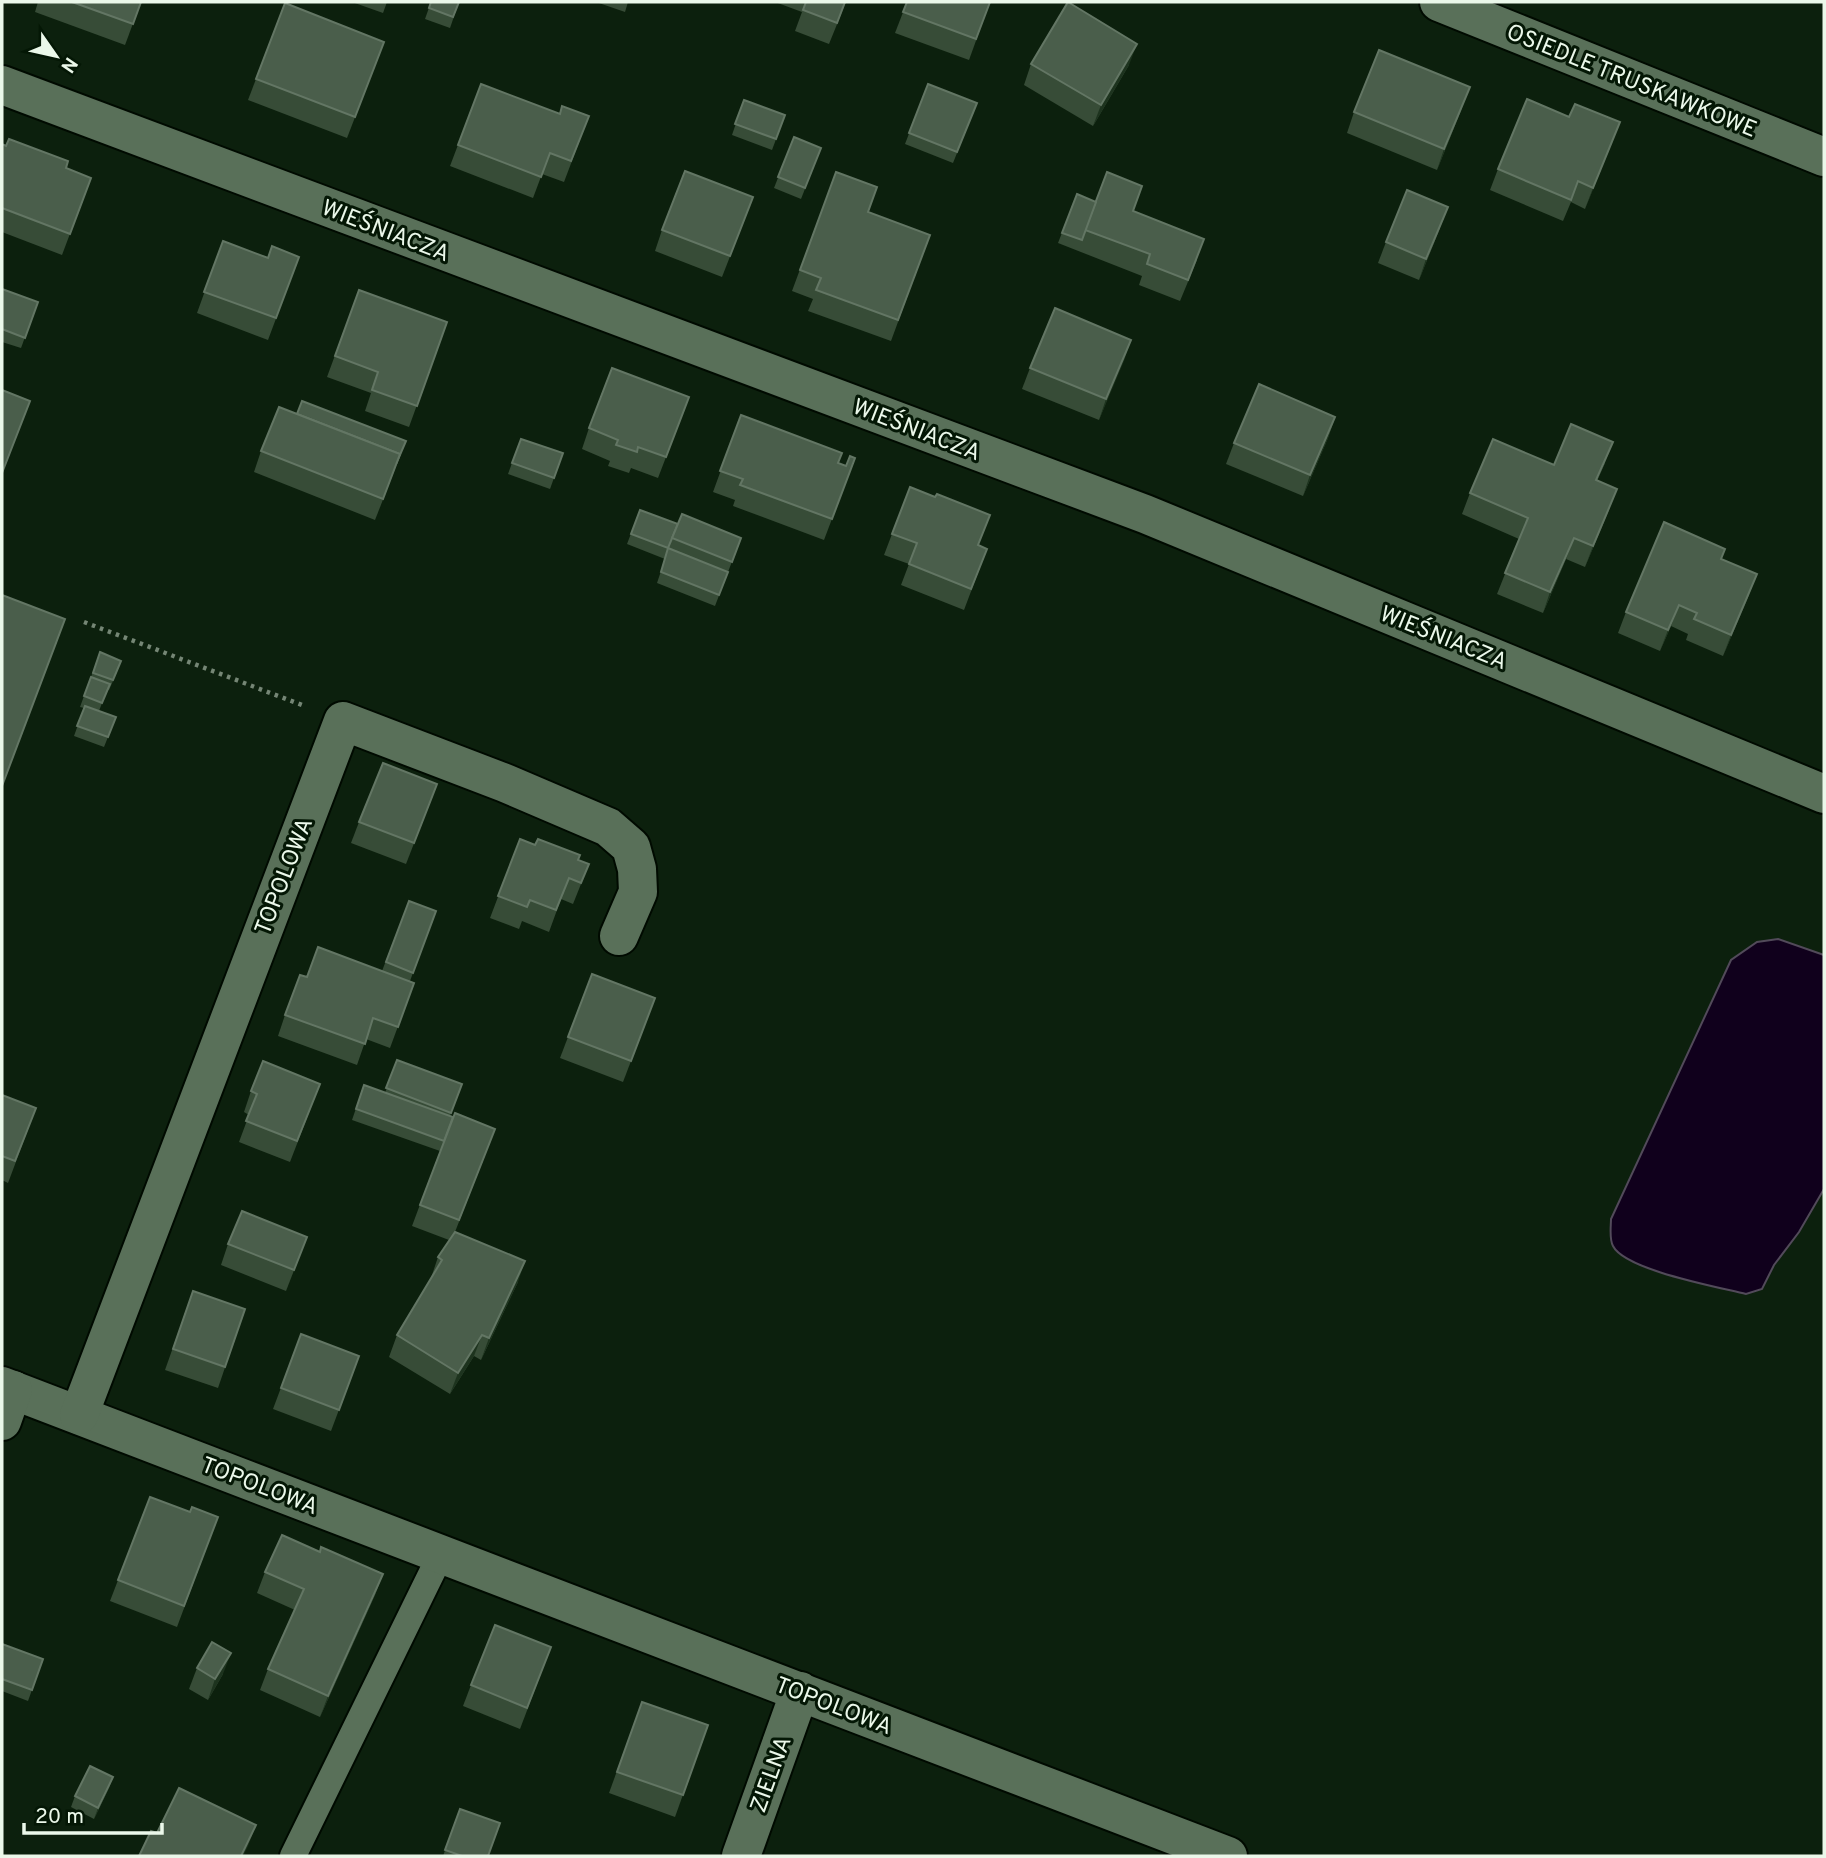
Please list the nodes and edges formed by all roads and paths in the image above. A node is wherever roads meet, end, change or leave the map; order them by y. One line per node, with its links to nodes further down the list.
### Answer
1 (1439, 2): 3 (street, OSIEDLE TRUSKAWKOWE)
2 (2, 85): 6 (street, WIEŚNIACZA)
3 (1824, 157)
4 (84, 622): 5 (path)
5 (343, 721): 7 (street); 9 (street, TOPOLOWA)
6 (1824, 794)
7 (619, 936)
8 (6, 1399): 9 (street, TOPOLOWA)
9 (79, 1415): 10 (street, TOPOLOWA)
10 (441, 1554): 11 (street, TOPOLOWA); 12 (lane)
11 (800, 1691): 13 (street, ZIELNA); 14 (street, TOPOLOWA)
12 (293, 1856)
13 (741, 1856)
14 (1228, 1856)

